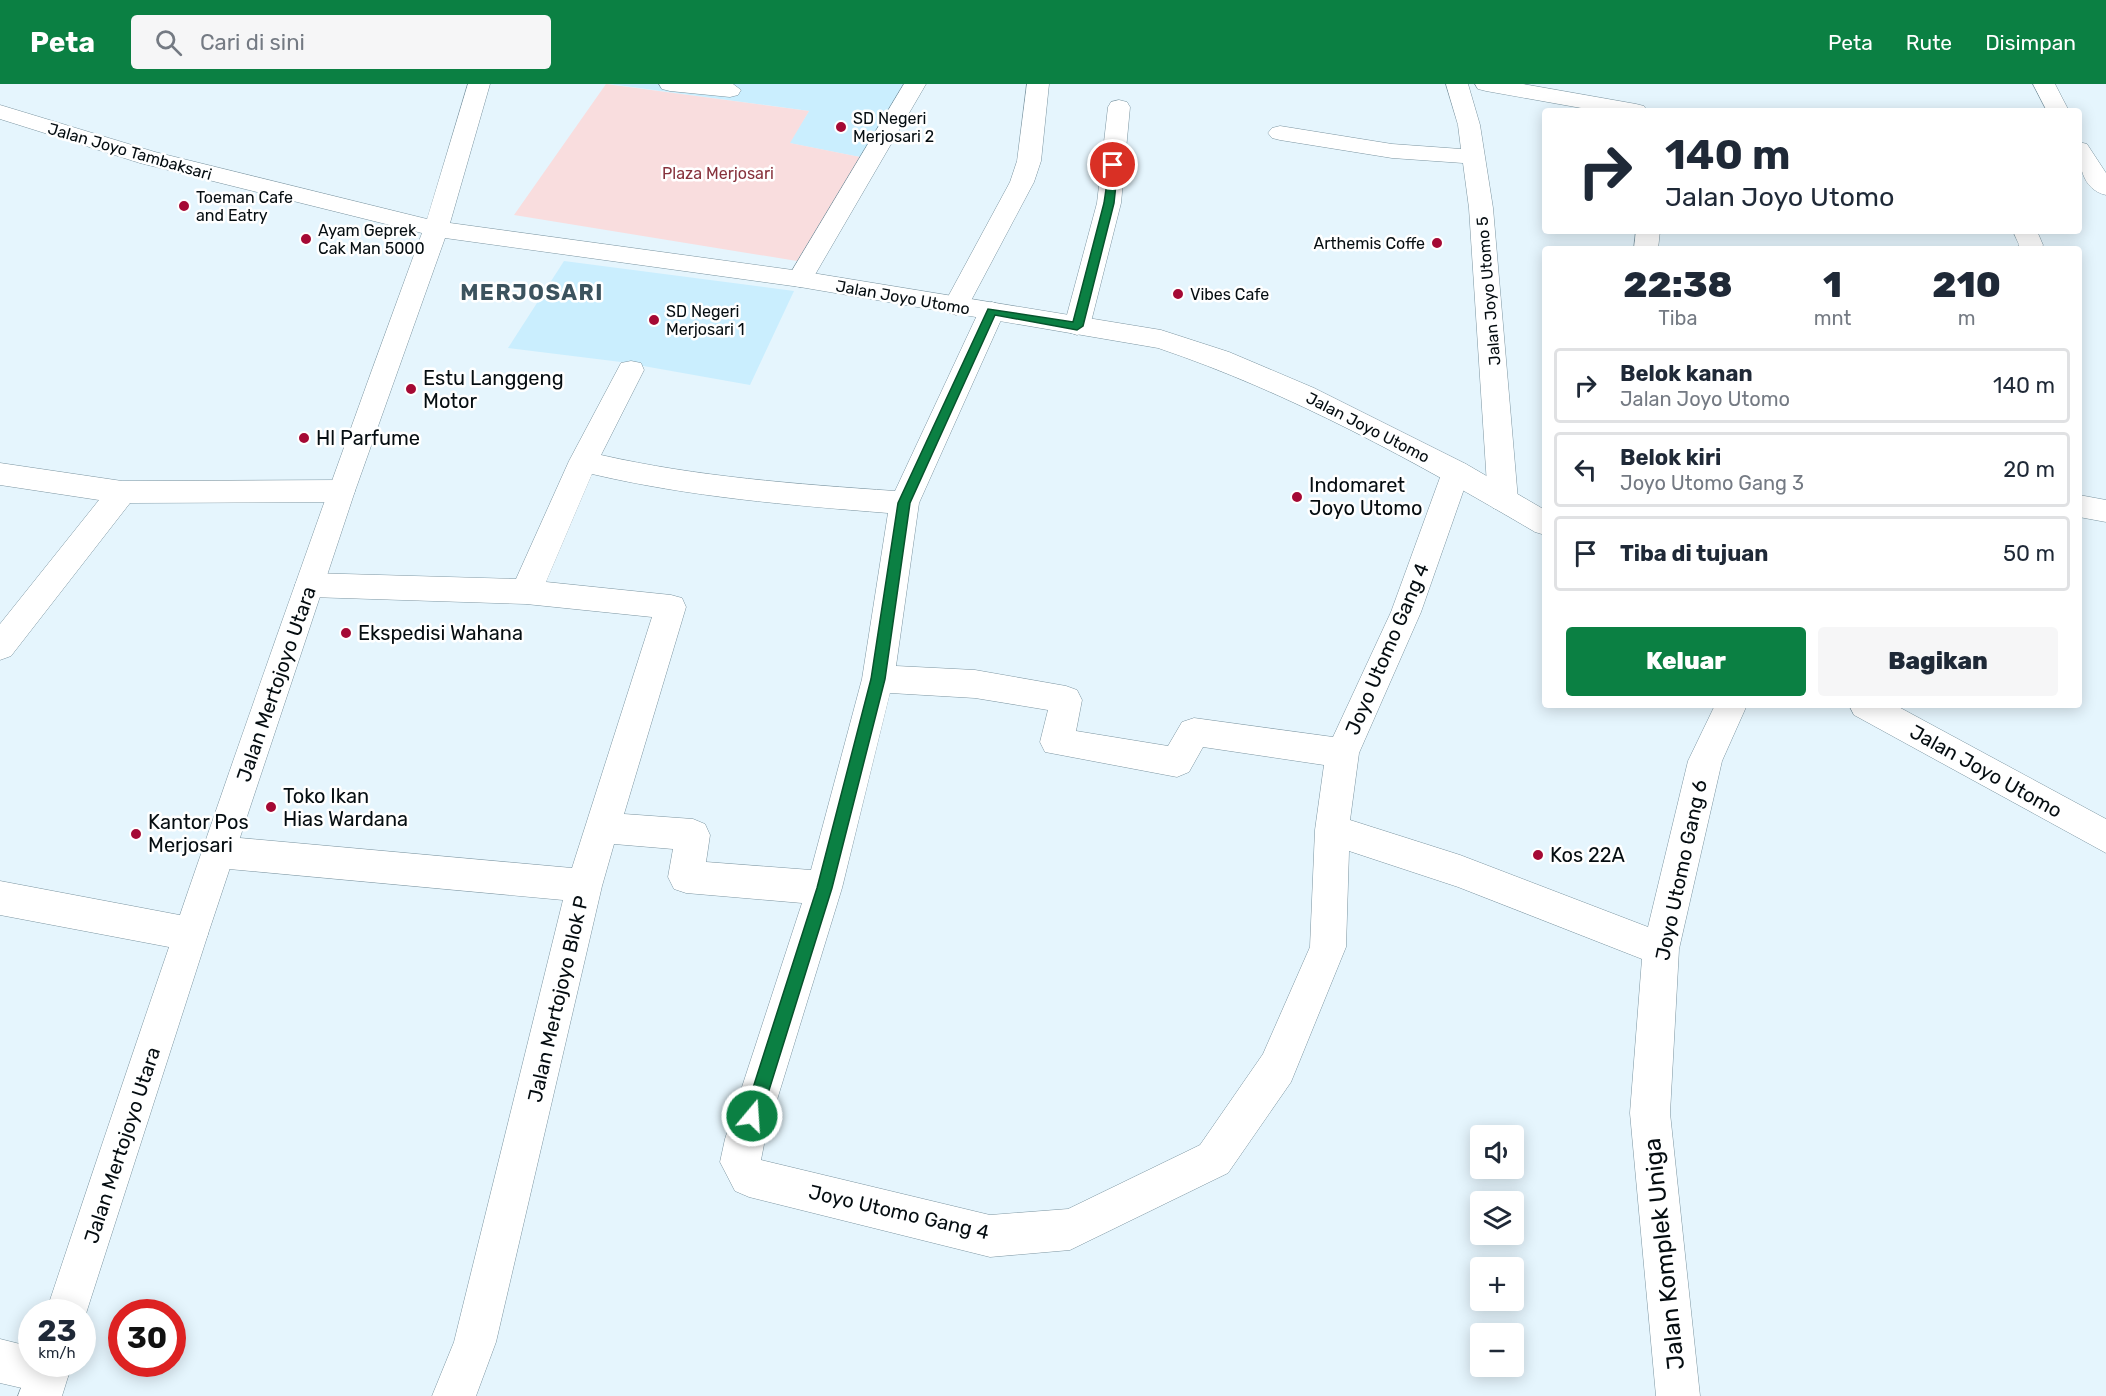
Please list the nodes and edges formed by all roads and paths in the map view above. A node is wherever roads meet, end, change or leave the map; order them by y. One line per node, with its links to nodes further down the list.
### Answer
1 (479, 84): 17 (street, Jalan Mertojoyo Utara)
2 (670, 84): 8 (street)
3 (915, 84): 18 (street)
4 (1038, 84): 19 (street)
5 (1457, 84): 14 (street, Jalan Joyo Utomo 5)
6 (1486, 84): 10 (street)
7 (2044, 84): 11 (street)
8 (730, 90)
9 (1119, 107): 21 (street)
10 (1619, 108)
11 (2056, 108)
12 (0, 112): 17 (street, Jalan Joyo Tambaksari)
13 (1280, 133): 14 (street)
14 (1474, 157): 28 (street, Jalan Joyo Utomo 5)
15 (2082, 162): 16 (street)
16 (2106, 188)
17 (436, 229): 18 (street, Jalan Joyo Utomo); 26 (street, Jalan Mertojoyo Utara)
18 (800, 279): 19 (street, Jalan Joyo Utomo)
19 (956, 306): 20 (street, Jalan Joyo Utomo)
20 (992, 311): 21 (street, Jalan Joyo Utomo); 29 (street)
21 (1077, 326): 24 (street, Jalan Joyo Utomo)
22 (631, 370): 23 (street)
23 (583, 461): 29 (street); 34 (street)
24 (1456, 472): 28 (street, Jalan Joyo Utomo); 39 (street, Joyo Utomo Gang 4)
25 (0, 474): 27 (street)
26 (341, 491): 27 (street); 33 (street, Jalan Mertojoyo Utara)
27 (122, 492): 35 (street)
28 (1503, 500): 32 (street, Jalan Joyo Utomo)
29 (904, 503): 36 (street)
30 (2082, 507): 31 (street)
31 (2106, 511)
32 (1542, 522)
33 (310, 585): 34 (street); 43 (street, Jalan Mertojoyo Utara)
34 (526, 592): 40 (street)
35 (0, 647)
36 (878, 679): 39 (street); 45 (street)
37 (1730, 708): 48 (street, Joyo Utomo Gang 6)
38 (1870, 708): 42 (street, Jalan Joyo Utomo)
39 (1342, 753): 41 (street, Joyo Utomo Gang 4)
40 (603, 828): 44 (street); 45 (street)
41 (1332, 830): 45 (street, Joyo Utomo Gang 4); 48 (street)
42 (2106, 837)
43 (219, 852): 44 (street, Jalan Mertojoyo Blok P); 47 (street, Jalan Mertojoyo Utara)
44 (584, 886): 53 (street, Jalan Mertojoyo Blok P)
45 (824, 888)
46 (0, 898): 47 (street)
47 (190, 934): 50 (street, Jalan Mertojoyo Utara)
48 (1661, 949): 49 (street, Joyo Utomo Gang 6)
49 (1650, 1113): 54 (street, Jalan Komplek Uniga)
50 (71, 1299)
51 (0, 1361): 52 (street)
52 (18, 1367)
53 (454, 1396)
54 (1678, 1396)

